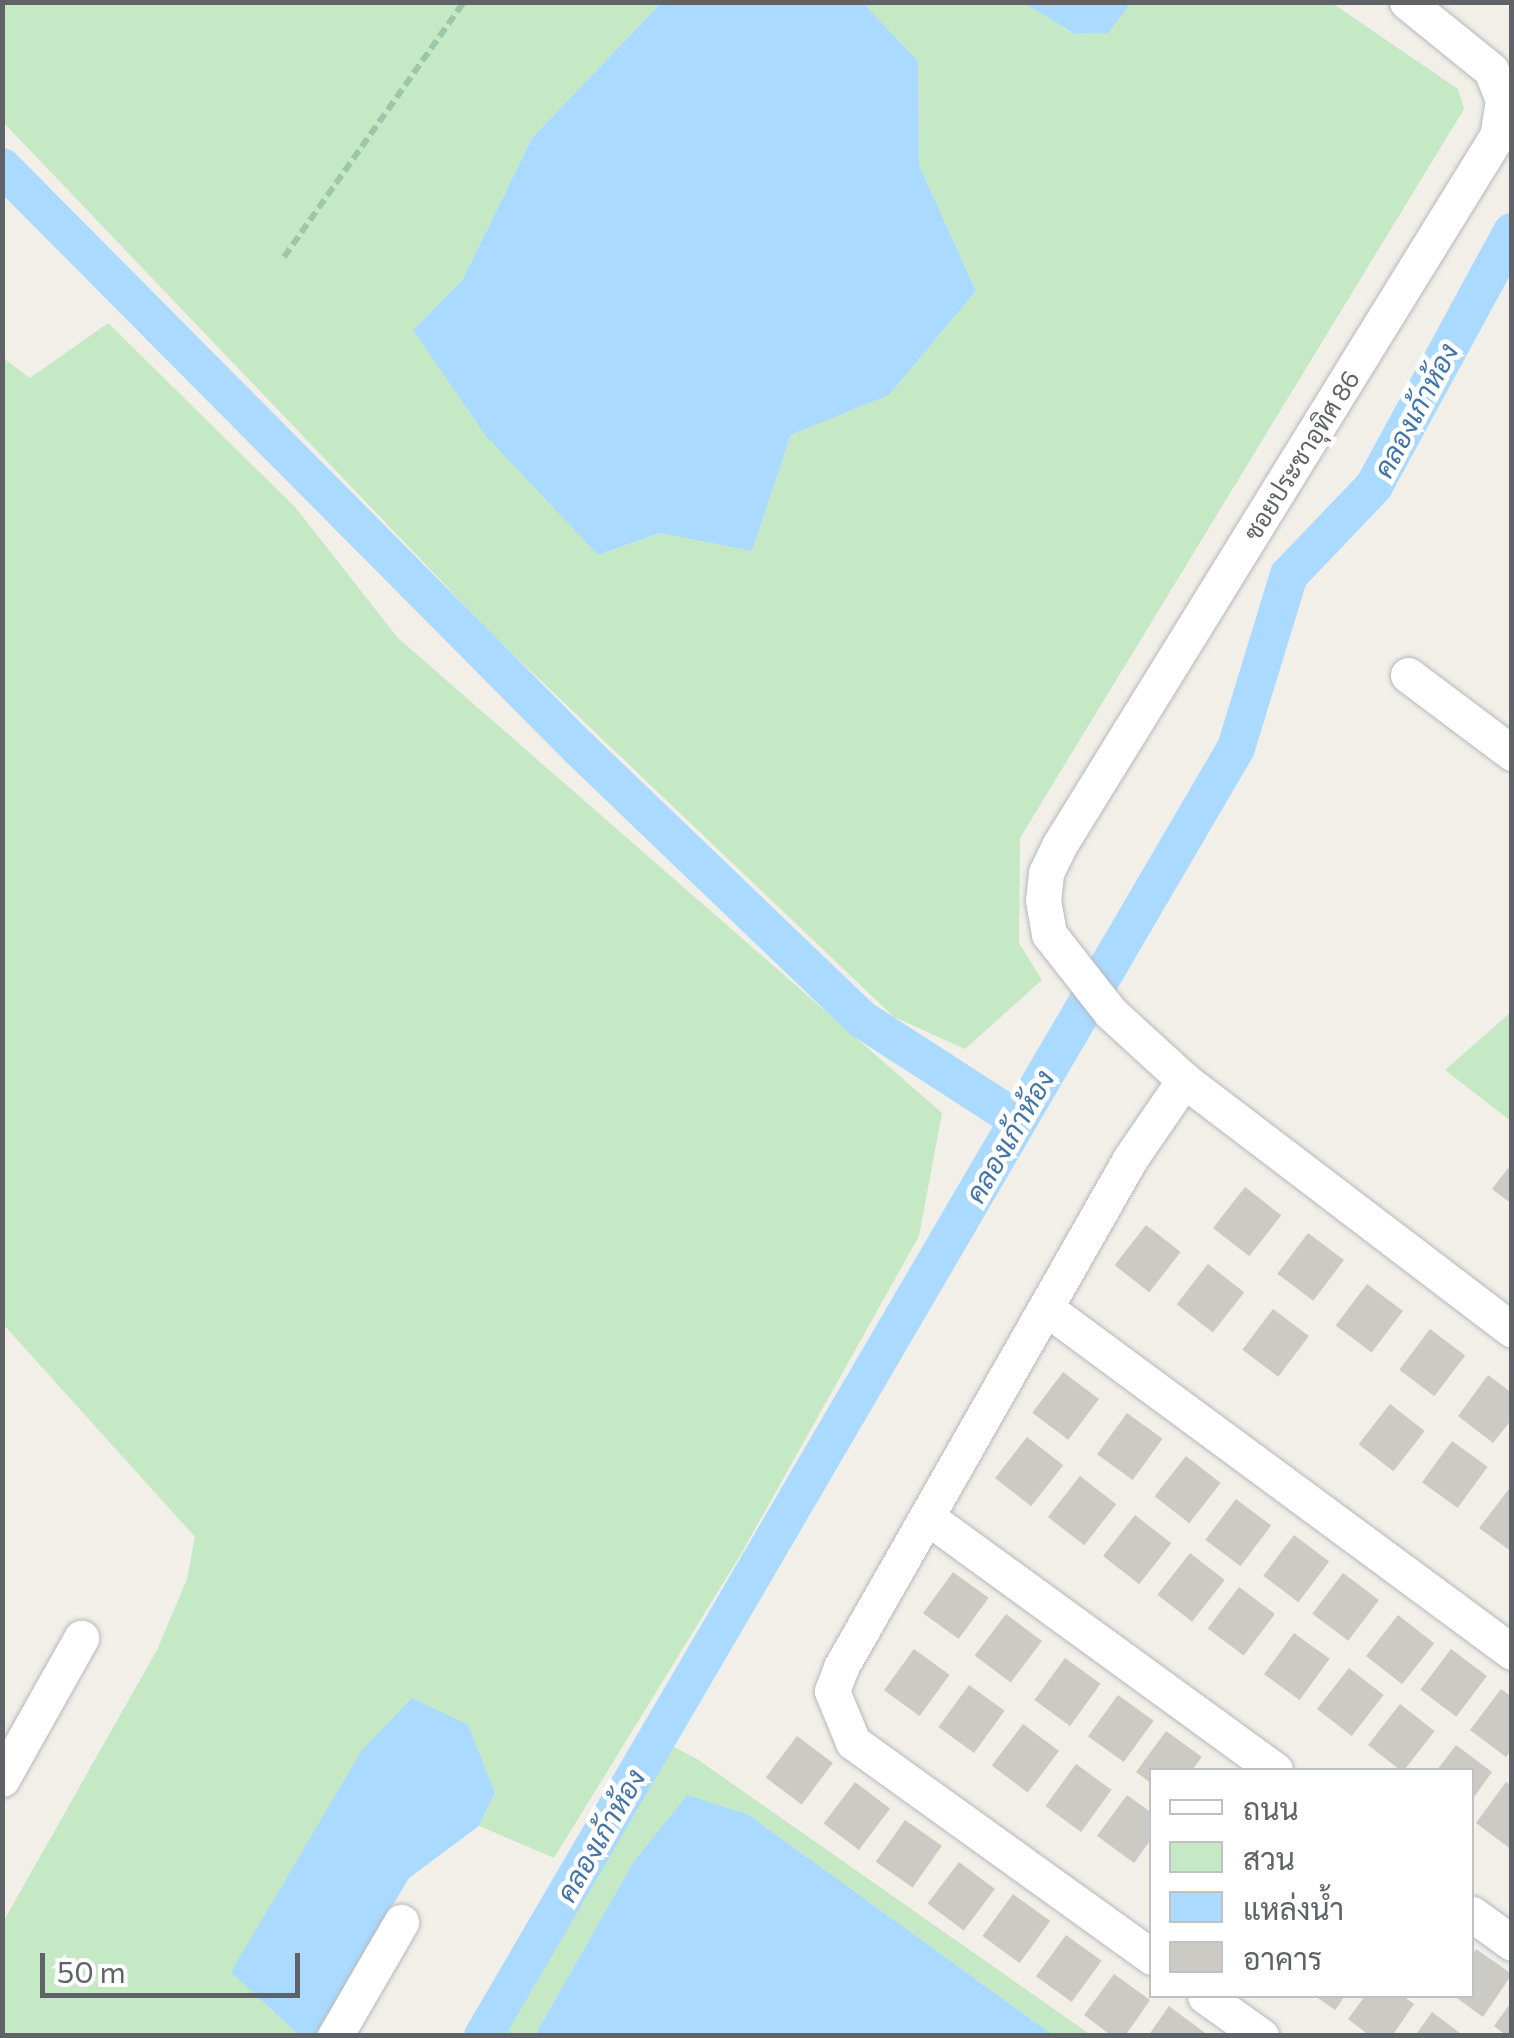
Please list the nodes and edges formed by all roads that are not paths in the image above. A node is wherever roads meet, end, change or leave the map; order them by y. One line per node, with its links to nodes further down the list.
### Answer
1 (1408, 2): 4 (street, ซอยประชาอุทิศ 86)
2 (1408, 675): 3 (street)
3 (1512, 753)
4 (1184, 1080): 5 (street); 6 (street)
5 (1047, 1309): 7 (street); 9 (street)
6 (1512, 1330)
7 (927, 1517): 10 (street); 15 (street)
8 (81, 1638): 11 (street)
9 (1512, 1652)
10 (1272, 1768)
11 (2, 1779)
12 (1474, 1915): 14 (street)
13 (401, 1922): 17 (street)
14 (1512, 1943)
15 (1149, 1955)
16 (1208, 1998): 18 (street)
17 (336, 2036)
18 (1261, 2036)

